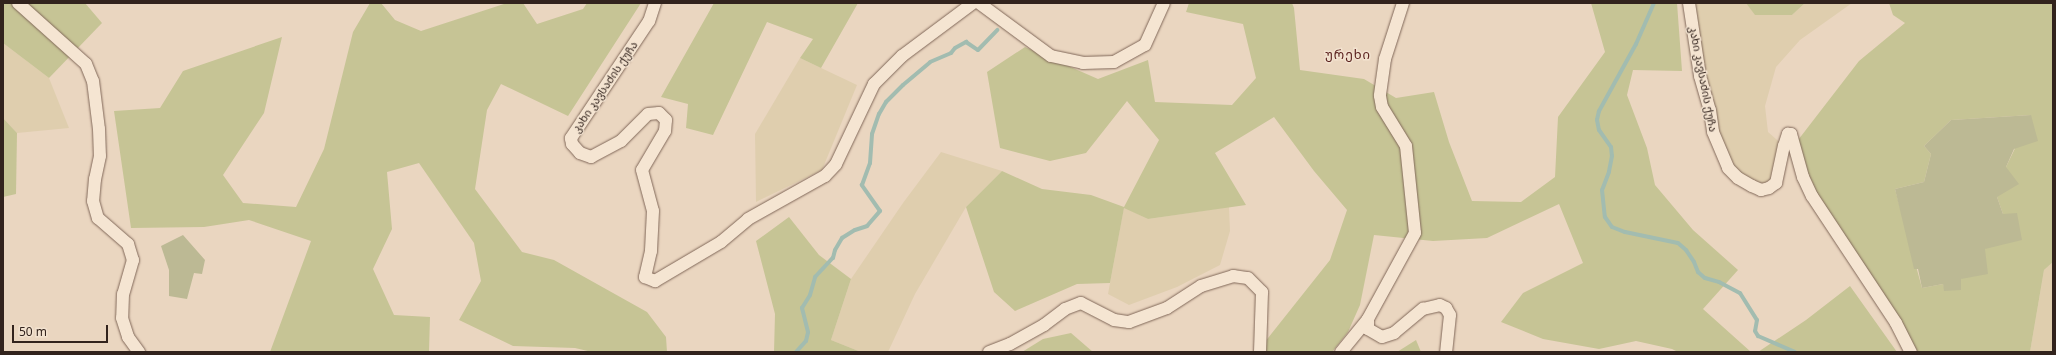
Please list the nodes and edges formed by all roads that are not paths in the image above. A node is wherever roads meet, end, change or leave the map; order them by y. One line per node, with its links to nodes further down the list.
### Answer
1 (18, 3): 9 (street)
2 (655, 3): 3 (street, კახი კავსაძის ქუჩა)
3 (973, 3)
4 (979, 3): 5 (street)
5 (1164, 3)
6 (1404, 3): 8 (street)
7 (1689, 3): 14 (street, კახი კავსაძის ქუჩა)
8 (1368, 319): 12 (street); 13 (street)
9 (139, 352)
10 (989, 352): 11 (street)
11 (1260, 352)
12 (1341, 352)
13 (1446, 352)
14 (1911, 352)

